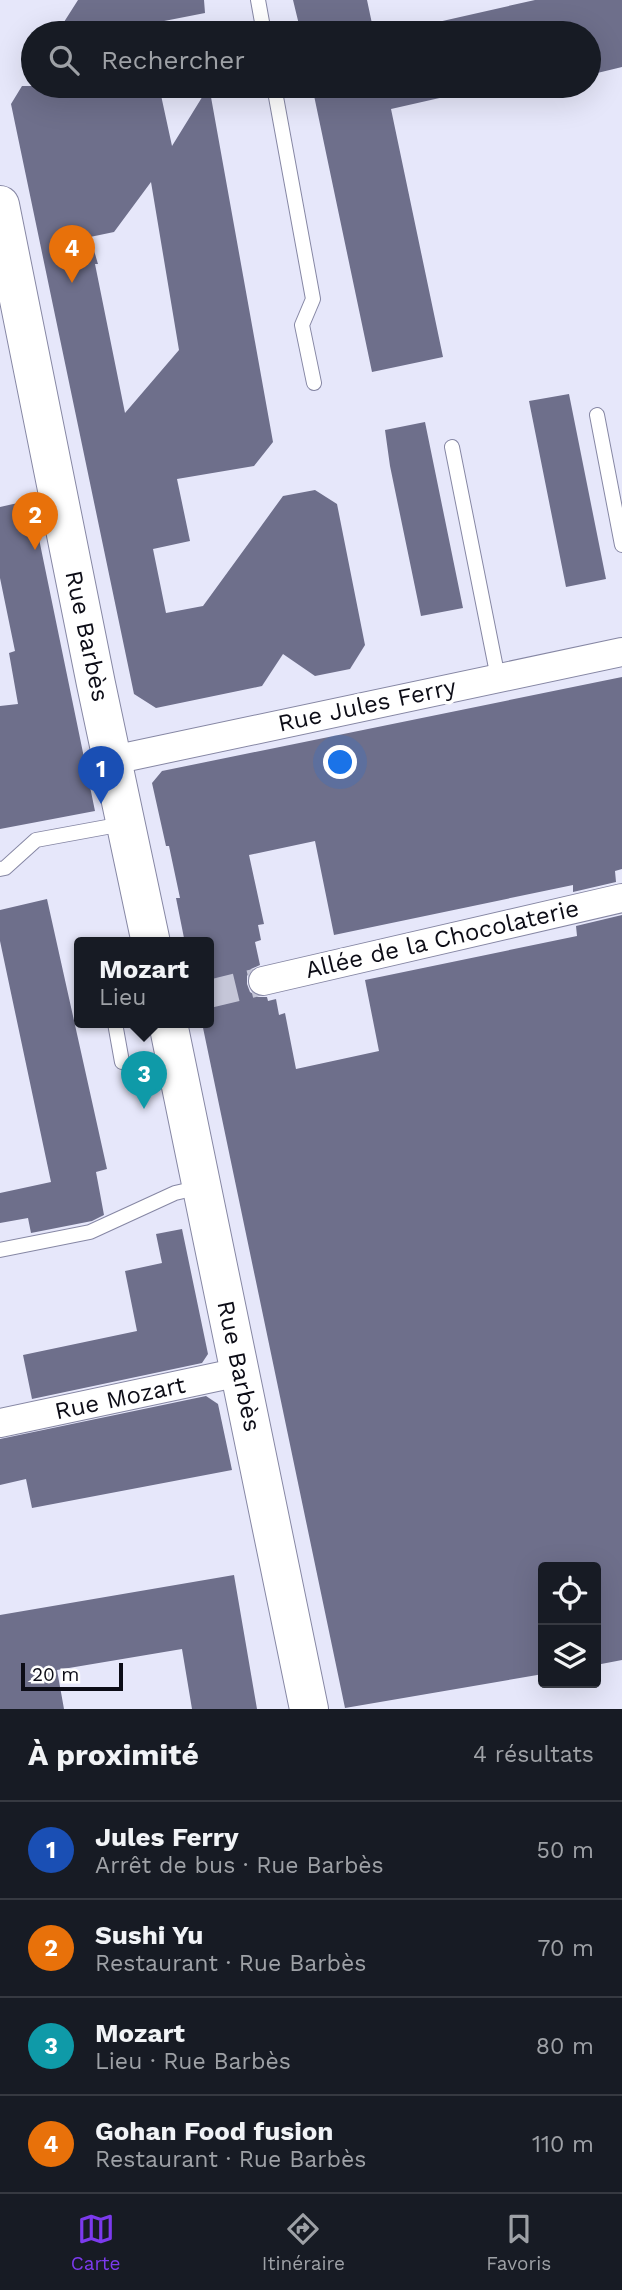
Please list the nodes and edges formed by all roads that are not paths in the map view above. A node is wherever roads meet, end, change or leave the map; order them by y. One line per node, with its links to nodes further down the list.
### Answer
1 (258, 0): 2 (lane)
2 (262, 21)
3 (276, 98): 5 (lane)
4 (0, 205): 11 (main road, Rue Barbès)
5 (314, 383)
6 (597, 415): 8 (lane)
7 (452, 447): 10 (lane)
8 (622, 545)
9 (622, 652): 10 (street, Rue Jules Ferry)
10 (498, 678): 11 (street, Rue Jules Ferry)
11 (113, 760): 12 (main road, Rue Barbès)
12 (126, 823): 13 (lane); 15 (main road, Rue Barbès)
13 (0, 869)
14 (622, 898): 16 (street, Allée de la Chocolaterie)
15 (144, 937)
16 (263, 981)
17 (116, 1028): 19 (lane)
18 (168, 1028): 20 (main road, Rue Barbès)
19 (122, 1062)
20 (201, 1186): 21 (lane); 22 (main road, Rue Barbès)
21 (0, 1250)
22 (240, 1372): 23 (street, Rue Mozart); 24 (main road, Rue Barbès)
23 (0, 1423)
24 (309, 1709)

